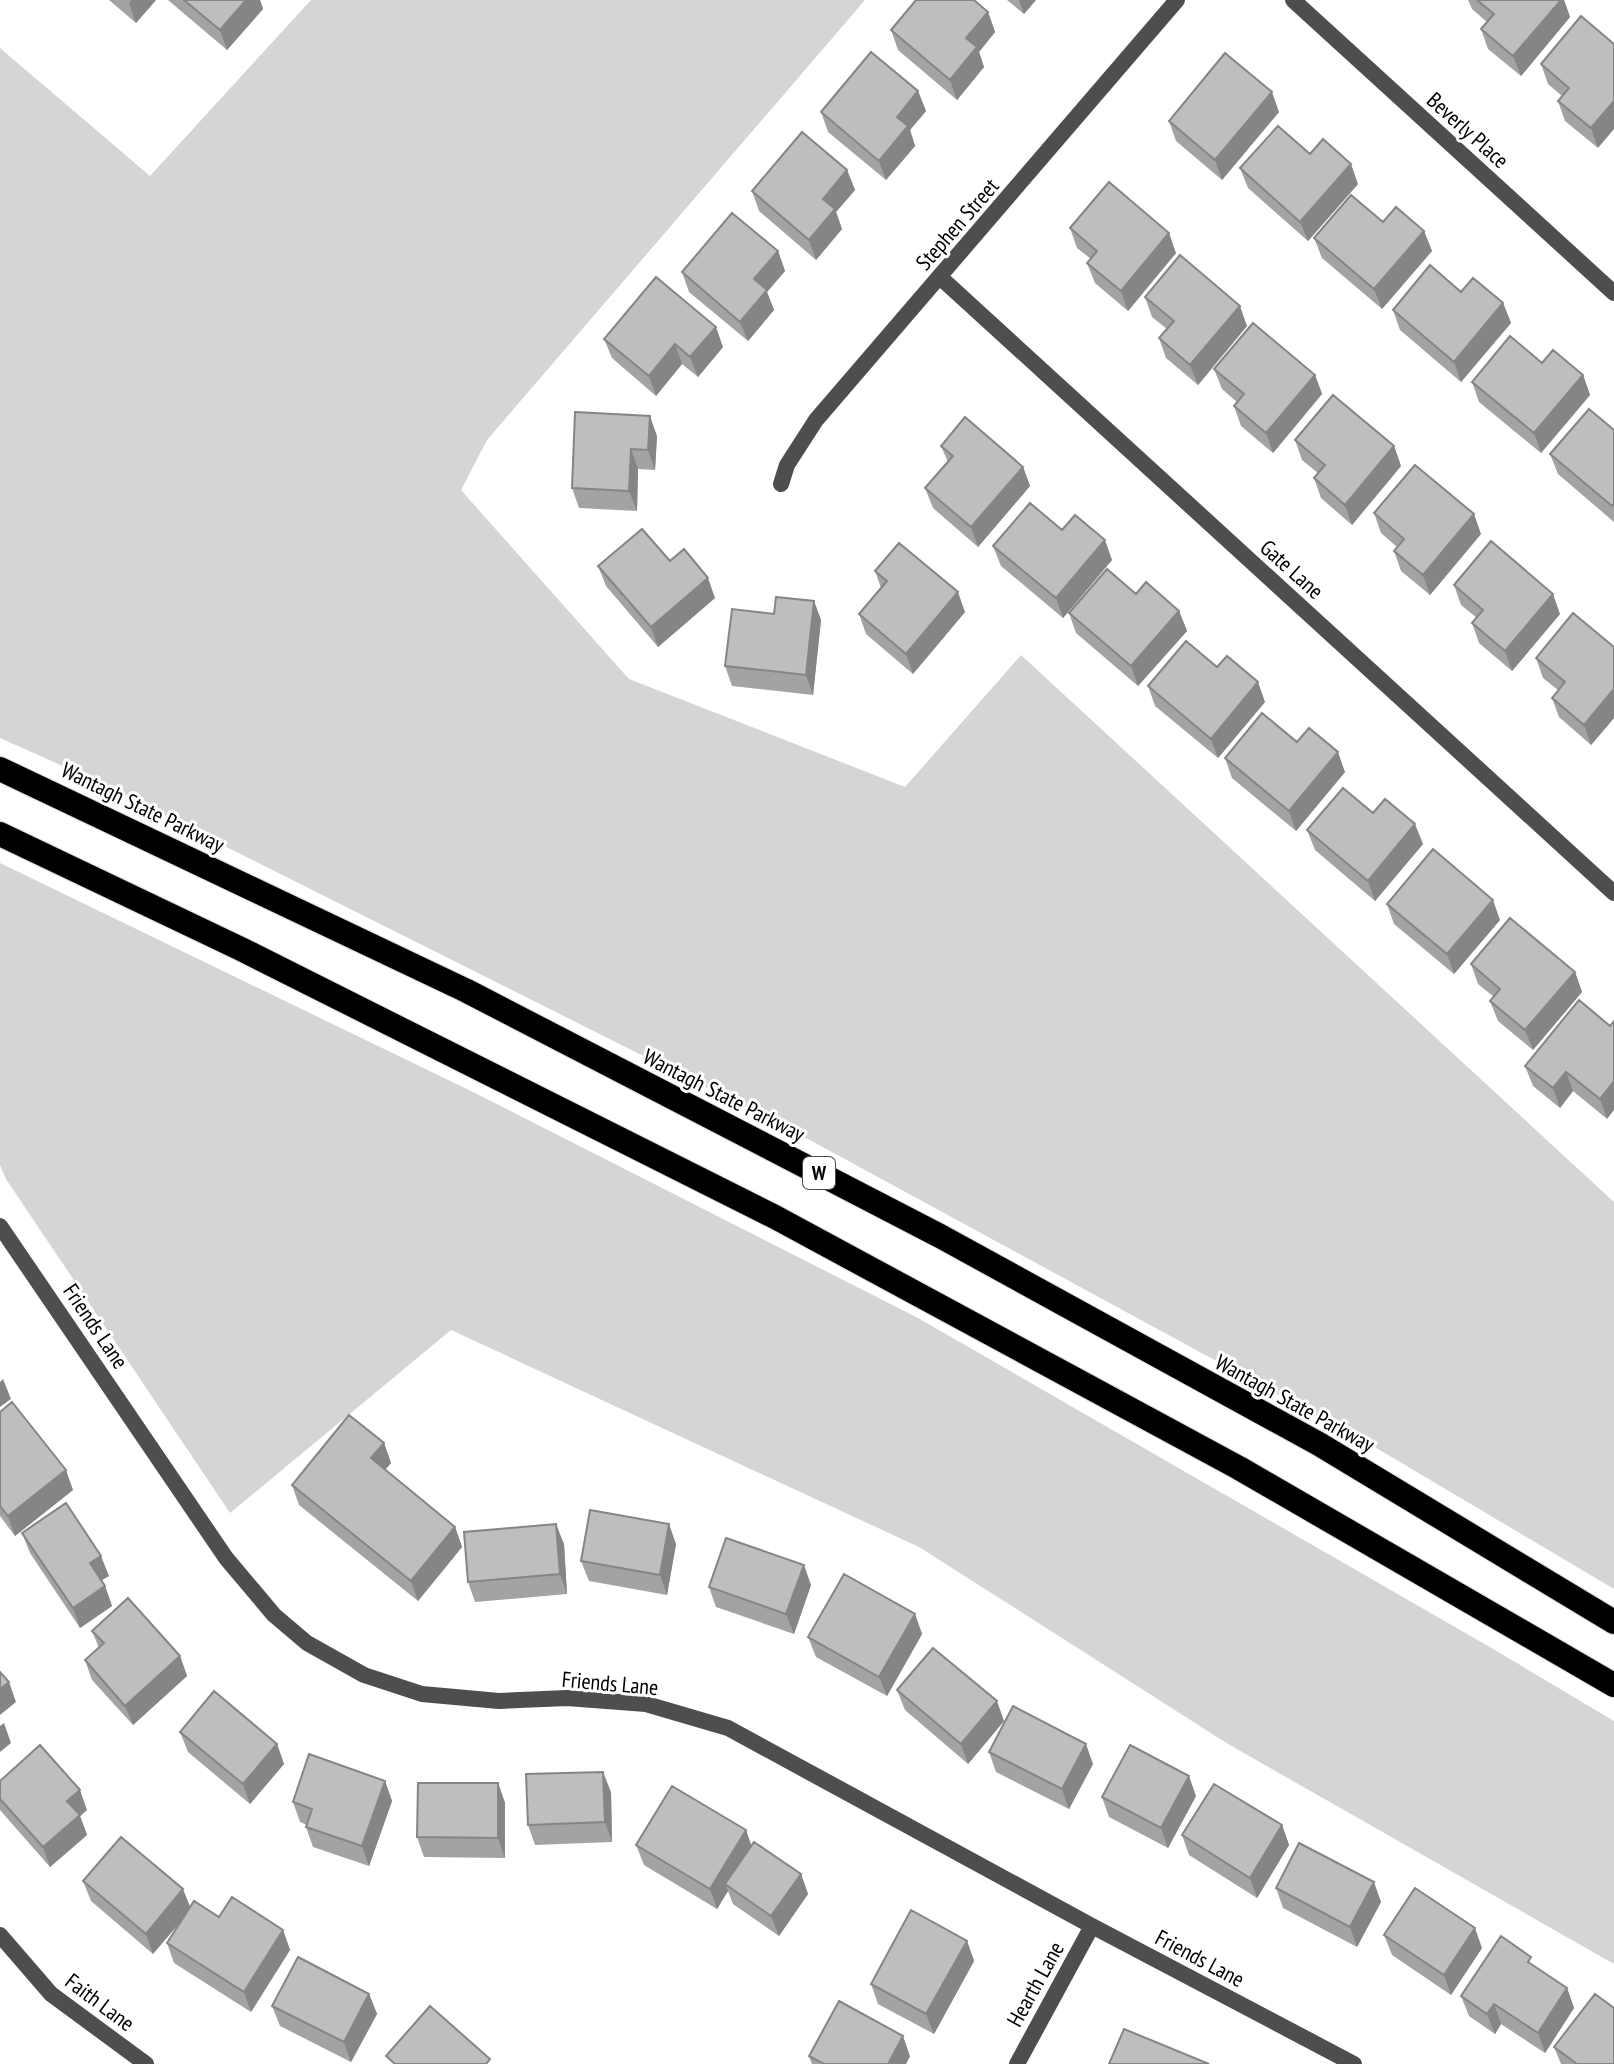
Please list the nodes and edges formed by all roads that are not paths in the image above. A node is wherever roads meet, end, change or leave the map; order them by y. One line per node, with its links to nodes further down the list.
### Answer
1 (1177, 0): 3 (street, Stephen Street)
2 (1293, 0): 4 (street, Beverly Place)
3 (941, 278): 5 (street, Stephen Street); 8 (street, Gate Lane)
4 (1614, 293)
5 (781, 484)
6 (0, 769): 10 (highway, Wantagh State Parkway / W)
7 (0, 834): 11 (highway)
8 (1614, 893)
9 (0, 1226): 12 (street, Friends Lane)
10 (1614, 1622)
11 (1614, 1685)
12 (1092, 1926): 15 (street, Hearth Lane); 16 (street, Friends Lane)
13 (0, 1935): 14 (street, Faith Lane)
14 (146, 2064)
15 (1017, 2064)
16 (1354, 2064)

